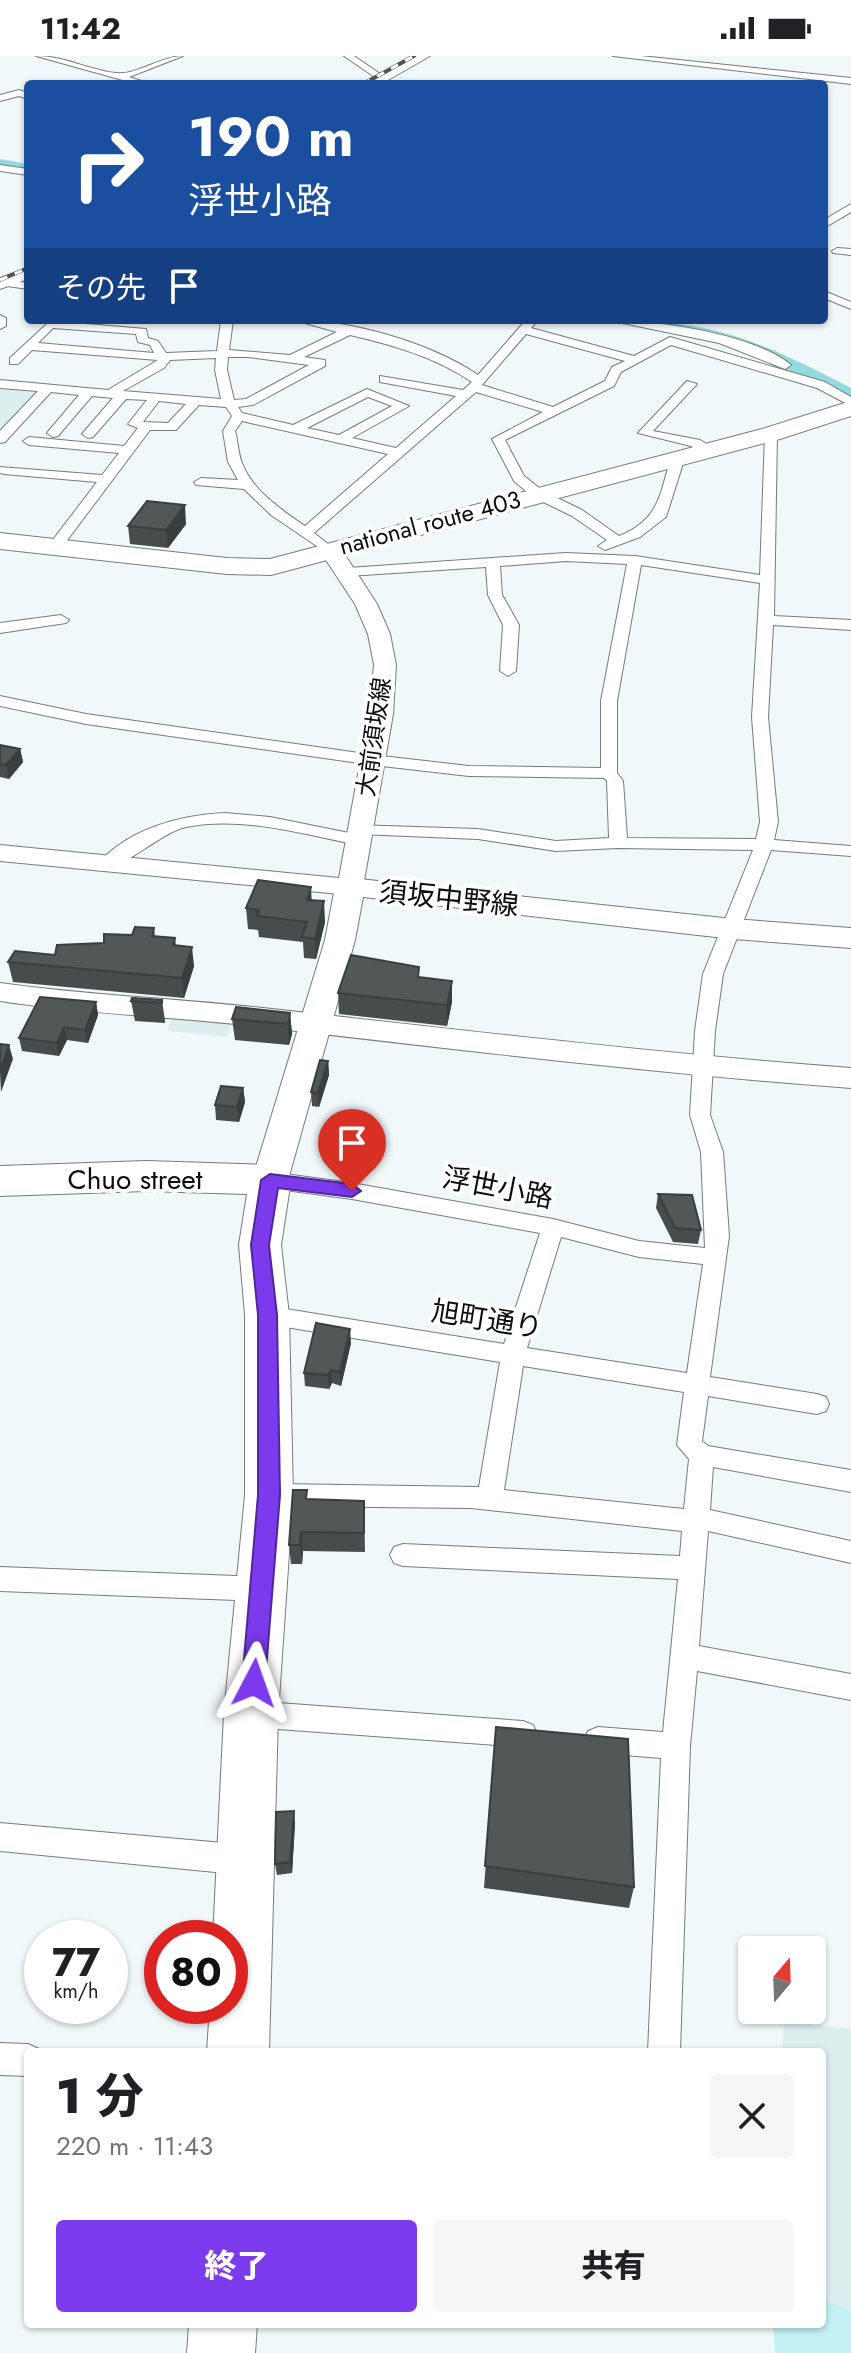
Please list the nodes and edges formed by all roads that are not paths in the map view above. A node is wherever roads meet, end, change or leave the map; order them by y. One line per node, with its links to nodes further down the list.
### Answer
1 (40, 56): 6 (street)
2 (179, 56): 6 (street)
3 (348, 56): 8 (street)
4 (424, 56): 9 (main road)
5 (617, 56): 10 (street)
6 (119, 77): 7 (street)
7 (131, 80)
8 (376, 80)
9 (379, 80)
10 (851, 81)
11 (24, 95): 12 (street)
12 (0, 98)
13 (851, 207): 14 (street)
14 (828, 222)
15 (837, 251): 16 (street)
16 (851, 252)
17 (24, 275): 18 (main road)
18 (2, 284): 19 (street)
19 (24, 286)
20 (828, 296): 21 (street)
21 (851, 306)
22 (0, 318): 28 (street)
23 (227, 324): 33 (street)
24 (317, 324): 29 (street)
25 (623, 324): 30 (street)
26 (639, 324): 42 (street)
27 (528, 325): 36 (street); 43 (street)
28 (0, 326)
29 (348, 331): 35 (street); 43 (street)
30 (670, 341): 36 (street); 42 (street)
31 (29, 346): 34 (street); 34 (street); 37 (street)
32 (0, 353): 37 (street)
33 (223, 356): 34 (street); 35 (street); 50 (street)
34 (162, 357): 46 (street)
35 (293, 358): 50 (street)
36 (636, 360): 51 (street)
37 (14, 361): 38 (street)
38 (0, 376)
39 (384, 379): 43 (street)
40 (0, 384): 44 (street)
41 (691, 384): 63 (street)
42 (821, 385): 49 (street)
43 (472, 387): 51 (street); 64 (street)
44 (47, 389): 45 (street); 59 (street)
45 (88, 392): 46 (street); 56 (street)
46 (116, 394): 47 (street); 57 (street)
47 (155, 398): 48 (street); 54 (street)
48 (196, 401): 50 (street); 54 (street)
49 (851, 405): 58 (highway, national route 403)
50 (235, 410): 55 (street); 69 (street)
51 (553, 411): 70 (street)
52 (387, 413): 53 (street); 55 (street); 60 (street)
53 (401, 418)
54 (146, 426): 62 (street)
55 (295, 429): 60 (street)
56 (53, 433)
57 (88, 434)
58 (771, 434): 63 (highway, national route 403); 80 (street)
59 (0, 439)
60 (342, 439): 64 (street)
61 (29, 441): 62 (street)
62 (127, 450): 67 (street)
63 (708, 451): 65 (highway, national route 403)
64 (399, 453): 71 (street)
65 (678, 457): 70 (highway, national route 403); 73 (street)
66 (4, 470): 67 (street)
67 (105, 479): 74 (street)
68 (201, 482): 69 (street)
69 (249, 485): 71 (street)
70 (538, 494): 73 (street); 75 (highway, national route 403)
71 (307, 532): 75 (street)
72 (0, 541): 74 (highway, national route 403)
73 (617, 541): 76 (street)
74 (54, 548): 75 (highway, national route 403)
75 (330, 551): 79 (main road, 大前須坂線)
76 (578, 557): 77 (street); 78 (street)
77 (635, 560): 80 (street); 88 (street)
78 (493, 561): 79 (street); 85 (street)
79 (348, 572): 87 (main road, 大前須坂線)
80 (767, 580): 82 (street)
81 (61, 620): 84 (street)
82 (766, 620): 83 (street); 91 (street)
83 (851, 625)
84 (0, 628)
85 (508, 671)
86 (0, 701): 87 (street)
87 (373, 760): 88 (street); 89 (main road, 大前須坂線)
88 (609, 773): 90 (street)
89 (359, 834): 90 (street); 94 (street); 95 (main road, 大前須坂線)
90 (618, 843): 91 (street)
91 (763, 847): 92 (street); 96 (street)
92 (851, 851)
93 (0, 853): 94 (main road)
94 (105, 866): 95 (main road)
95 (350, 887): 96 (main road, 須坂中野線); 99 (main road, 須坂中野線)
96 (733, 929): 97 (main road, 須坂中野線); 100 (street)
97 (851, 938)
98 (0, 992): 99 (main road)
99 (315, 1025): 100 (main road); 102 (main road, 須坂中野線)
100 (702, 1067): 101 (main road); 105 (street)
101 (851, 1078)
102 (270, 1180): 103 (highway, Chuo street); 104 (street, 浮世小路); 106 (highway)
103 (0, 1181)
104 (553, 1227): 105 (street, 浮世小路); 107 (street)
105 (713, 1257): 108 (street)
106 (267, 1315): 107 (street, 旭町通り); 112 (highway)
107 (513, 1353): 108 (street, 旭町通り); 113 (street)
108 (696, 1384): 109 (street, 旭町通り); 110 (street)
109 (817, 1404)
110 (702, 1455): 111 (street); 114 (street)
111 (851, 1481)
112 (269, 1495): 113 (street); 119 (highway)
113 (490, 1499): 114 (street)
114 (697, 1518): 115 (street); 117 (street)
115 (851, 1552)
116 (403, 1555): 117 (street)
117 (693, 1568): 120 (street)
118 (0, 1579): 119 (street)
119 (261, 1589): 122 (highway)
120 (685, 1656): 121 (street); 123 (street)
121 (851, 1687)
122 (251, 1714): 123 (street); 125 (highway)
123 (676, 1746): 127 (street)
124 (0, 1837): 125 (street)
125 (246, 1860): 126 (highway)
126 (238, 2048)
127 (664, 2048)
128 (0, 2059): 129 (street)
129 (24, 2060)
130 (223, 2328): 131 (highway)
131 (221, 2353)

